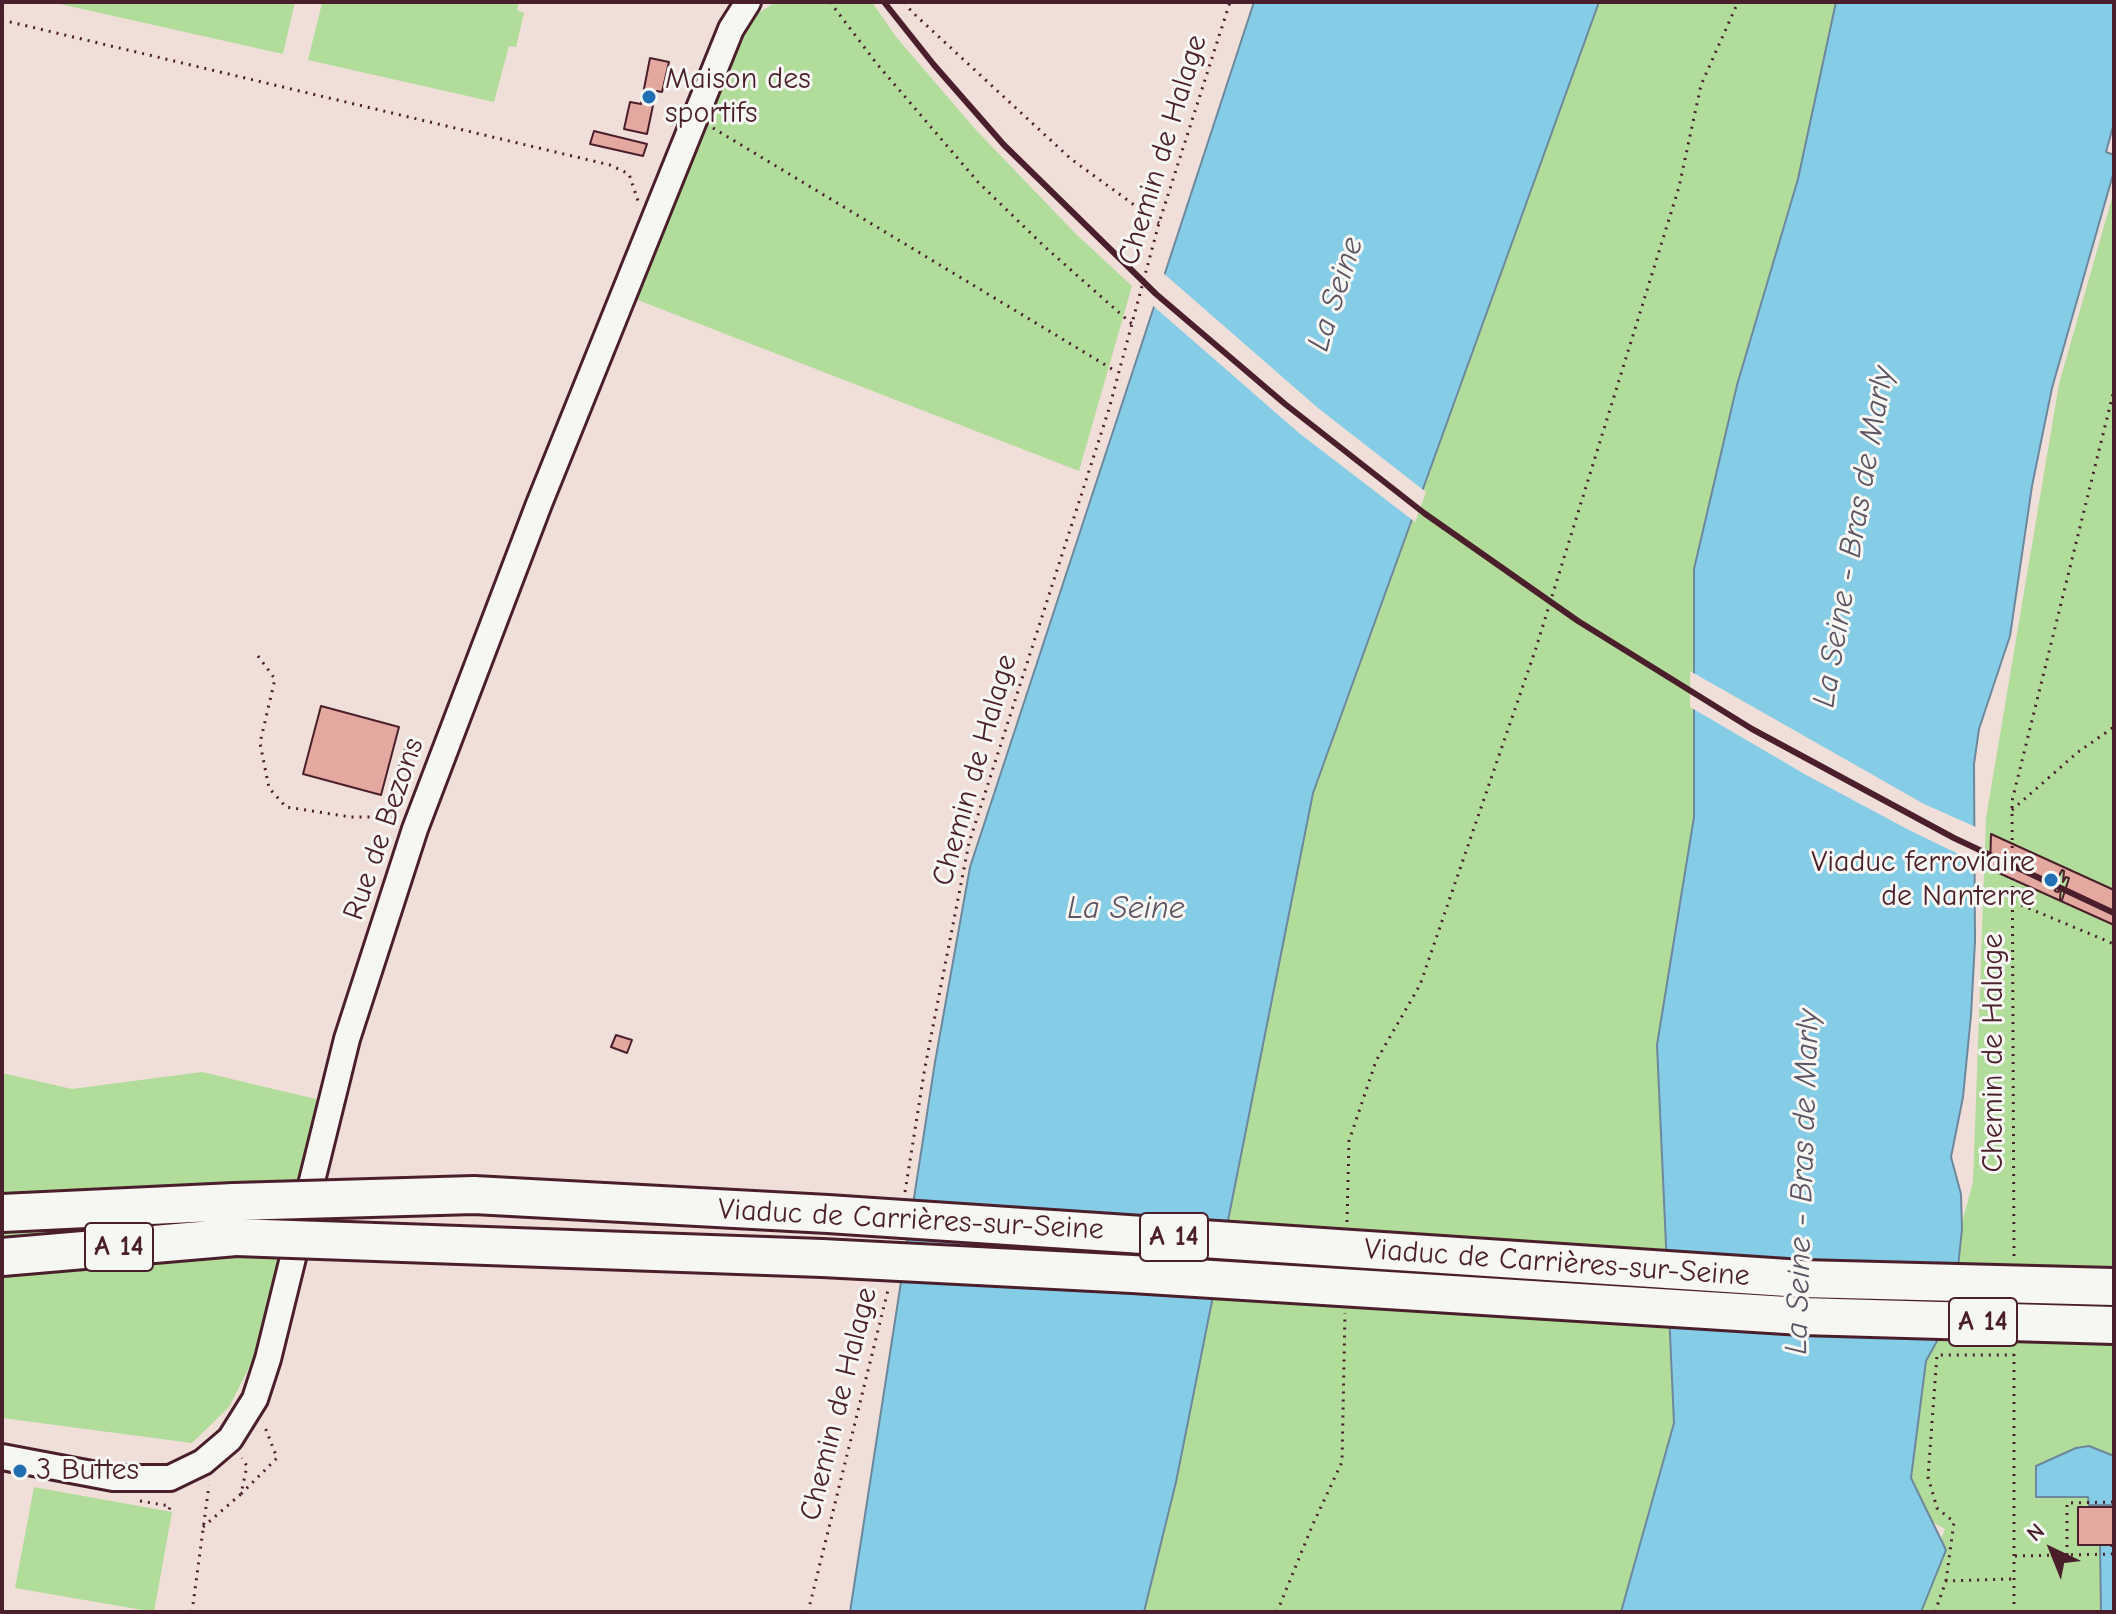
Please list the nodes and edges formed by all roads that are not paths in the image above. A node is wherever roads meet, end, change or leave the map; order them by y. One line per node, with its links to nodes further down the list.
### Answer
1 (735, 2): 3 (street, Rue de Bezons)
2 (748, 2): 3 (street, Rue de Bezons)
3 (731, 29): 9 (street, Rue de Bezons)
4 (2, 1213): 5 (highway, A 14)
5 (235, 1220): 6 (highway, A 14); 7 (highway, Viaduc de Carrières-sur-Seine / A 14, bridge); 8 (highway, Viaduc de Carrières-sur-Seine / A 14, bridge)
6 (2, 1257)
7 (2114, 1287)
8 (2114, 1325)
9 (2, 1457)

